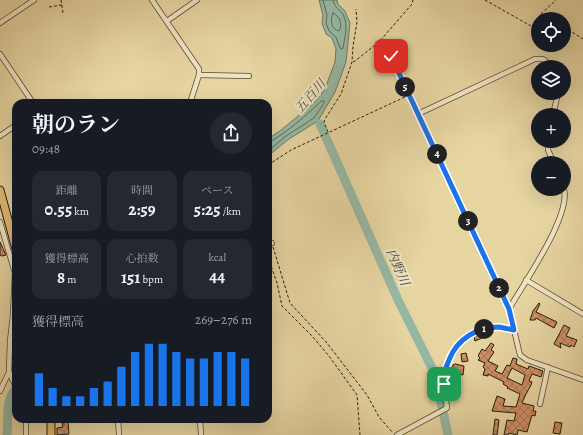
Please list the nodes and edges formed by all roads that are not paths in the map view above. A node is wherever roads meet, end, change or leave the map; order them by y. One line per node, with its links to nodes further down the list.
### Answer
1 (34, 0): 5 (street)
2 (152, 0): 4 (street)
3 (197, 0): 4 (street)
4 (167, 21): 8 (street)
5 (0, 23)
6 (0, 54): 11 (street)
7 (531, 62): 13 (street)
8 (199, 75): 9 (street); 12 (street)
9 (250, 76)
10 (409, 95): 13 (street)
11 (30, 99)
12 (191, 99)
13 (418, 114): 23 (street)
14 (12, 128): 15 (street)
15 (0, 136)
16 (0, 190): 18 (main road)
17 (564, 196): 22 (street)
18 (3, 212): 20 (main road)
19 (0, 222): 21 (street)
20 (12, 238)
21 (12, 263)
22 (526, 280): 23 (street); 24 (street)
23 (509, 309): 26 (street)
24 (583, 314)
25 (12, 324): 28 (street)
26 (514, 330): 27 (street); 41 (street)
27 (548, 367): 30 (street); 32 (street)
28 (10, 374): 29 (street); 31 (street)
29 (12, 378)
30 (583, 380)
31 (0, 390)
32 (540, 404)
33 (26, 423): 37 (street)
34 (51, 423): 38 (main road)
35 (118, 423): 39 (street)
36 (200, 423): 40 (street)
37 (26, 435)
38 (51, 435)
39 (119, 435)
40 (201, 435)
41 (396, 435)

